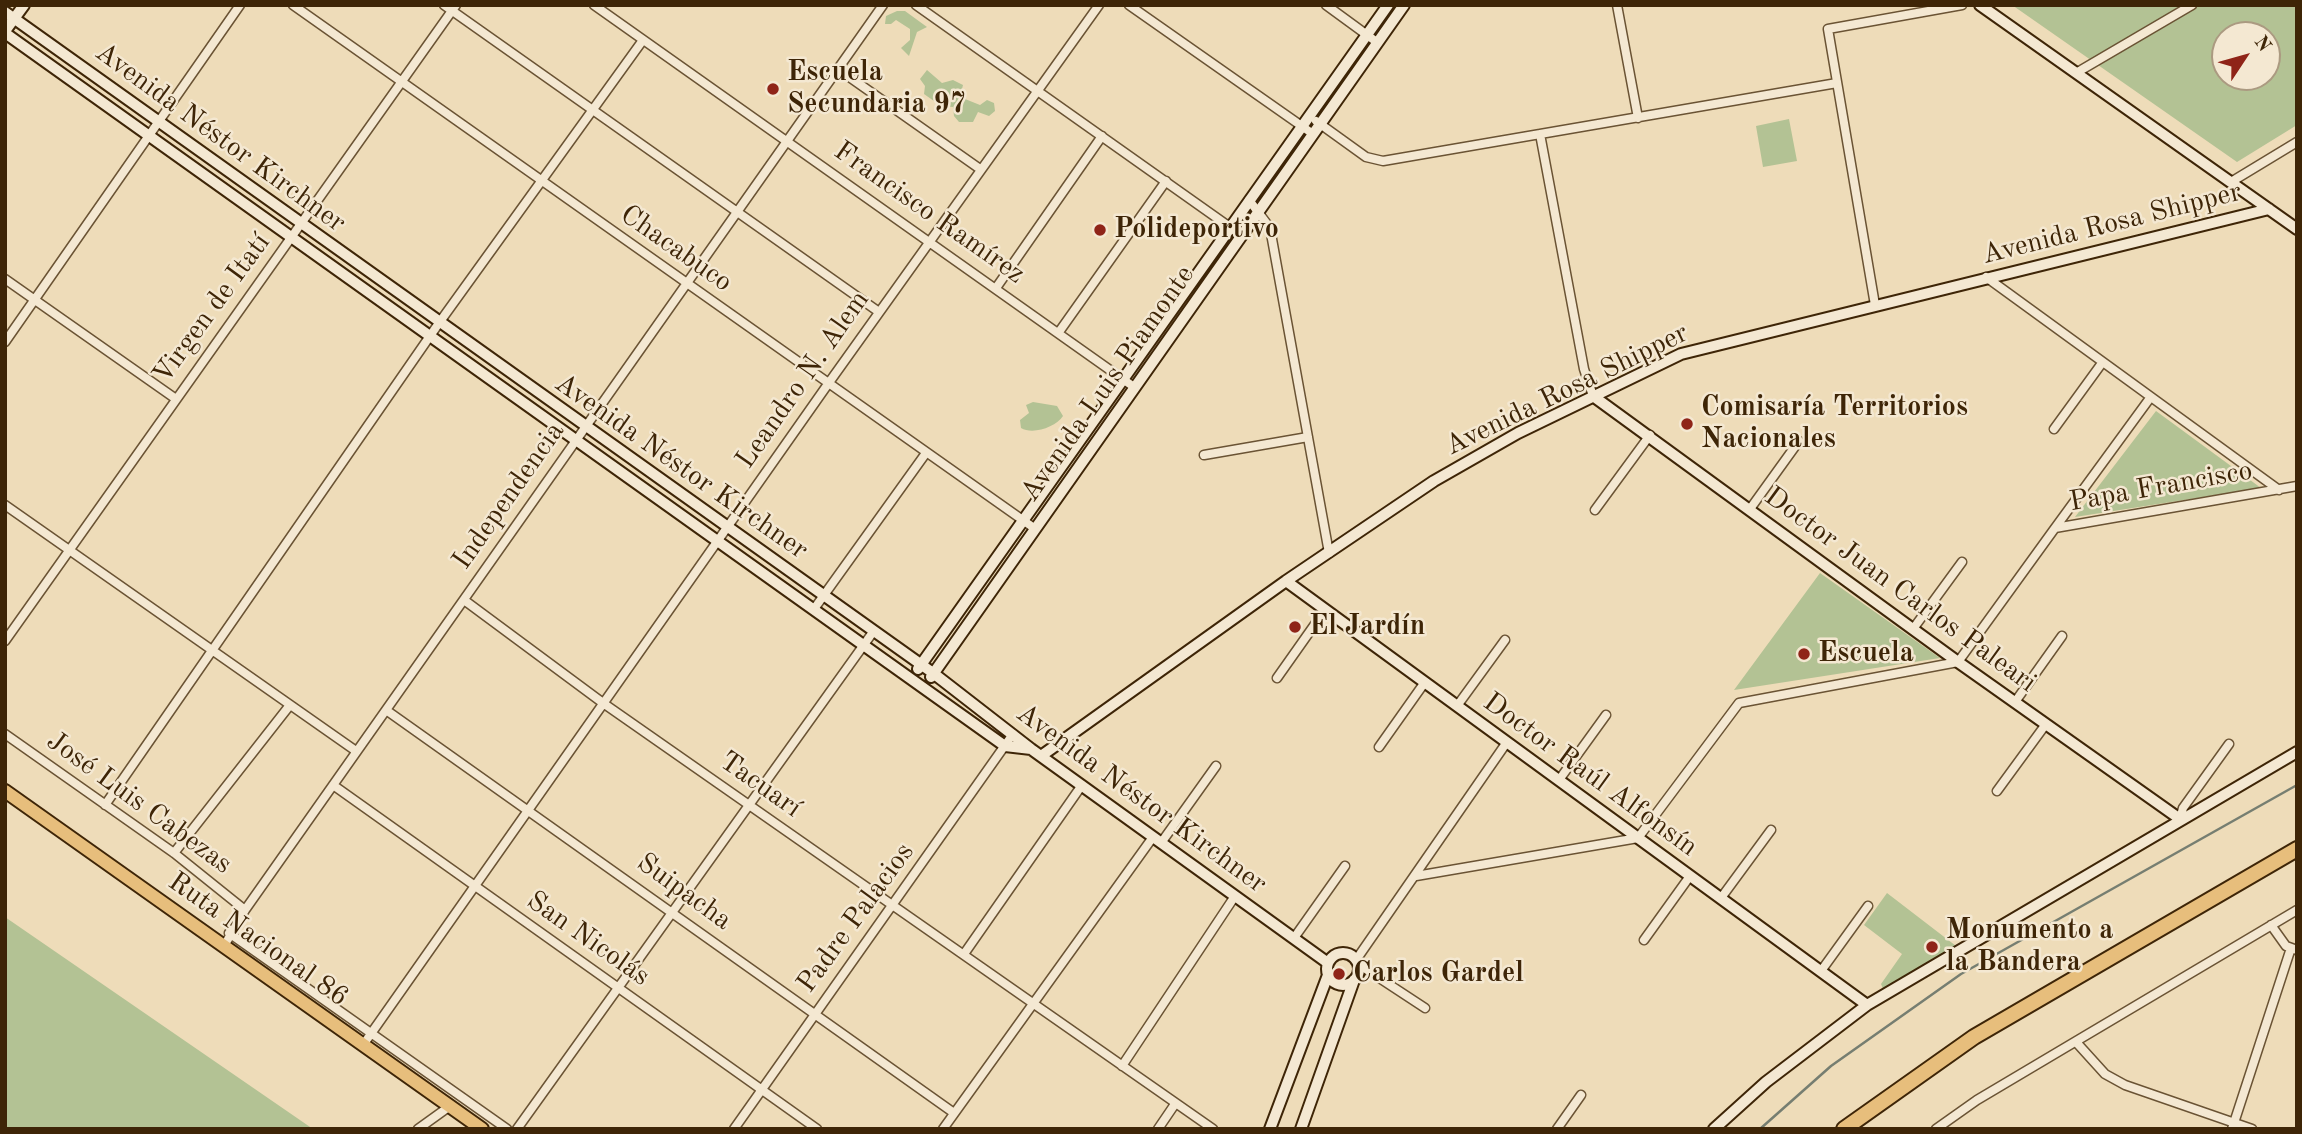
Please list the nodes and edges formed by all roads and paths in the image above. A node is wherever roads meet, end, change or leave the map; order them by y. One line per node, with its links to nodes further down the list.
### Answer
1 (24, 5): 18 (street)
2 (240, 5): 31 (street)
3 (293, 5): 25 (street, Chacabuco)
4 (444, 5): 17 (street)
5 (594, 5): 21 (street, Francisco Ramírez)
6 (884, 5): 23 (street, Independencia)
7 (916, 5): 27 (street)
8 (1099, 5): 27 (street, Leandro N. Alem)
9 (1129, 5): 33 (street)
10 (1325, 5): 20 (street)
11 (1388, 5): 20 (street, Avenida Luis Piamonte)
12 (1404, 5): 22 (street, Avenida Luis Piamonte)
13 (1617, 5): 30 (street)
14 (1962, 5): 26 (street)
15 (1980, 5): 24 (street)
16 (2192, 5): 24 (street)
17 (454, 8): 25 (street, Virgen de Itatí); 28 (street)
18 (8, 11): 19 (street); 31 (street, Avenida Néstor Kirchner)
19 (5, 32): 36 (street)
20 (1367, 34): 22 (street); 29 (street, Avenida Luis Piamonte)
21 (643, 40): 28 (street); 38 (street, Francisco Ramírez)
22 (1378, 43): 32 (street, Avenida Luis Piamonte)
23 (838, 69): 38 (street, Independencia); 40 (street)
24 (2076, 73): 43 (street)
25 (401, 82): 41 (street, Chacabuco); 48 (street, Virgen de Itatí)
26 (1837, 83): 30 (street); 59 (street)
27 (1037, 90): 37 (street); 40 (street, Leandro N. Alem)
28 (594, 111): 41 (street); 47 (street)
29 (1310, 116): 32 (street); 33 (street, Avenida Luis Piamonte)
30 (1638, 117): 35 (street)
31 (158, 121): 36 (street); 48 (street, Avenida Néstor Kirchner)
32 (1320, 124): 34 (street, Avenida Luis Piamonte); 35 (street)
33 (1301, 128): 34 (street); 44 (street, Avenida Luis Piamonte)
34 (1313, 134): 46 (street, Avenida Luis Piamonte)
35 (1539, 134): 69 (street)
36 (149, 135): 52 (street); 58 (street)
37 (1102, 136): 42 (street); 57 (street)
38 (787, 141): 47 (street, Independencia); 53 (street, Francisco Ramírez)
39 (2297, 142): 43 (street)
40 (980, 169): 53 (street, Leandro N. Alem)
41 (542, 181): 56 (street, Chacabuco); 61 (street)
42 (1166, 181): 49 (street); 62 (street)
43 (2231, 182): 45 (street)
44 (1250, 200): 46 (street); 49 (street, Avenida Luis Piamonte)
45 (2269, 209): 50 (street); 54 (street, Avenida Rosa Shipper)
46 (1259, 210): 51 (street, Avenida Luis Piamonte); 75 (street)
47 (736, 212): 56 (street, Independencia); 60 (street)
48 (301, 224): 52 (street, Virgen de Itatí); 61 (street, Avenida Néstor Kirchner)
49 (1231, 227): 51 (street); 66 (street, Avenida Luis Piamonte)
50 (2297, 229)
51 (1241, 235): 68 (street, Avenida Luis Piamonte)
52 (291, 237): 63 (street); 71 (street, Virgen de Itatí)
53 (929, 241): 57 (street, Francisco Ramírez); 60 (street, Leandro N. Alem)
54 (1986, 277): 59 (street, Avenida Rosa Shipper); 65 (street)
55 (5, 279): 58 (street)
56 (685, 284): 67 (street, Chacabuco); 72 (street, Independencia)
57 (996, 288): 62 (street, Francisco Ramírez)
58 (35, 299): 64 (street); 71 (street)
59 (1875, 306): 69 (street, Avenida Rosa Shipper)
60 (878, 312): 67 (street, Leandro N. Alem)
61 (439, 323): 63 (street); 72 (street, Avenida Néstor Kirchner)
62 (1059, 332): 66 (street, Francisco Ramírez)
63 (430, 336): 76 (street); 105 (street)
64 (5, 342)
65 (2102, 363): 70 (street); 73 (street)
66 (1124, 378): 68 (street, Francisco Ramírez); 86 (street, Avenida Luis Piamonte)
67 (828, 384): 78 (street, Chacabuco); 87 (street, Leandro N. Alem)
68 (1134, 387): 88 (street, Avenida Luis Piamonte)
69 (1594, 396): 74 (street, Doctor Juan Carlos Paleari); 92 (street, Avenida Rosa Shipper)
70 (2150, 398): 82 (street); 89 (street)
71 (176, 399): 91 (street, Virgen de Itatí)
72 (586, 427): 76 (street, Independencia); 87 (street, Avenida Néstor Kirchner)
73 (2054, 429)
74 (1650, 435): 84 (street, Doctor Juan Carlos Paleari); 85 (street)
75 (1308, 437): 79 (street); 92 (street)
76 (576, 440): 90 (street); 96 (street, Independencia)
77 (1799, 442): 84 (street)
78 (926, 453): 86 (street, Chacabuco); 95 (street)
79 (1204, 455)
80 (2297, 478): 81 (street, Papa Francisco)
81 (2293, 487): 82 (street, Papa Francisco)
82 (2278, 490): 89 (street, Papa Francisco)
83 (5, 505): 91 (street)
84 (1750, 509): 99 (street, Doctor Juan Carlos Paleari)
85 (1595, 510)
86 (1023, 522): 88 (street, Chacabuco); 107 (street, Avenida Luis Piamonte)
87 (727, 528): 90 (street, Leandro N. Alem); 95 (street, Avenida Néstor Kirchner)
88 (1034, 528): 108 (street, Avenida Luis Piamonte)
89 (2055, 528): 106 (street, Papa Francisco)
90 (717, 541): 97 (street); 114 (street, Leandro N. Alem)
91 (69, 550): 103 (street, Virgen de Itatí); 105 (street)
92 (1329, 553): 94 (street, Avenida Rosa Shipper)
93 (1962, 562): 99 (street)
94 (1286, 581): 98 (street, Doctor Raúl Alfonsín); 129 (street, Avenida Rosa Shipper)
95 (823, 596): 97 (street); 100 (street, Avenida Néstor Kirchner)
96 (464, 600): 114 (street, Tacuarí); 117 (street, Independencia)
97 (814, 610): 104 (street)
98 (1325, 610): 109 (street); 111 (street, Doctor Raúl Alfonsín)
99 (1913, 629): 106 (street, Doctor Juan Carlos Paleari)
100 (873, 632): 104 (street); 107 (street, Avenida Néstor Kirchner)
101 (2062, 636): 113 (street)
102 (1505, 640): 116 (street)
103 (5, 641)
104 (863, 645): 110 (street); 137 (street)
105 (210, 649): 115 (street); 136 (street)
106 (1958, 662): 113 (street, Doctor Juan Carlos Paleari); 141 (street)
107 (920, 665): 108 (street, Avenida Néstor Kirchner); 110 (street, Avenida Luis Piamonte)
108 (933, 673): 112 (street, Avenida Luis Piamonte); 121 (street, Avenida Néstor Kirchner)
109 (1277, 678)
110 (912, 680): 112 (street)
111 (1425, 682): 116 (street, Doctor Raúl Alfonsín); 125 (street)
112 (924, 688): 124 (street)
113 (2015, 702): 119 (street, Doctor Juan Carlos Paleari)
114 (603, 703): 137 (street, Tacuarí); 138 (street, Leandro N. Alem)
115 (290, 705): 127 (street); 144 (street)
116 (1457, 706): 122 (street, Doctor Raúl Alfonsín)
117 (386, 710): 127 (street, Independencia); 138 (street, Suipacha)
118 (1606, 715): 131 (street)
119 (2046, 724): 135 (street); 139 (street, Doctor Juan Carlos Paleari)
120 (5, 734): 136 (street, José Luis Cabezas)
121 (1013, 734): 124 (street, Padre Palacios); 126 (street, Avenida Néstor Kirchner)
122 (1507, 742): 131 (street, Doctor Raúl Alfonsín); 146 (street)
123 (2229, 744): 139 (street)
124 (1005, 746): 126 (street); 151 (street, Padre Palacios)
125 (1378, 747)
126 (1031, 749): 129 (street, Avenida Néstor Kirchner)
127 (356, 751): 132 (street, Independencia)
128 (2297, 752): 139 (street)
129 (1041, 756): 133 (street, Avenida Néstor Kirchner)
130 (1216, 766): 142 (street)
131 (1559, 780): 141 (street, Doctor Raúl Alfonsín)
132 (333, 785): 148 (street, San Nicolás); 153 (street, Independencia)
133 (1082, 785): 142 (street, Avenida Néstor Kirchner); 161 (street)
134 (5, 791): 158 (main road, Ruta Nacional 86)
135 (1997, 791)
136 (105, 805): 144 (street, José Luis Cabezas)
137 (749, 805): 151 (street, Tacuarí); 155 (street)
138 (529, 809): 148 (street, Leandro N. Alem); 155 (street, Suipacha)
139 (2180, 819): 168 (street)
140 (1771, 830): 150 (street)
141 (1638, 838): 146 (street); 147 (street, Doctor Raúl Alfonsín)
142 (1157, 840): 149 (street, Avenida Néstor Kirchner); 167 (street)
143 (2297, 849): 194 (highway)
144 (174, 853): 153 (street, José Luis Cabezas)
145 (1345, 866): 157 (street)
146 (1416, 876): 162 (street)
147 (1690, 876): 150 (street, Doctor Raúl Alfonsín); 159 (street)
148 (474, 886): 166 (street, San Nicolás); 171 (street, Leandro N. Alem)
149 (1235, 896): 157 (street, Avenida Néstor Kirchner); 174 (street)
150 (1721, 898): 164 (street, Doctor Raúl Alfonsín)
151 (893, 905): 161 (street, Tacuarí); 170 (street, Padre Palacios)
152 (1868, 906): 164 (street)
153 (245, 910): 158 (street, Independencia)
154 (2297, 910): 156 (street)
155 (672, 912): 166 (street); 170 (street, Suipacha)
156 (2271, 925): 160 (street); 172 (street)
157 (1294, 938): 163 (street, Avenida Néstor Kirchner)
158 (227, 940): 171 (street); 173 (main road, Ruta Nacional 86)
159 (1644, 940)
160 (2294, 949): 180 (street)
161 (964, 954): 167 (street, Tacuarí)
162 (1357, 962): 163 (street); 165 (street); 169 (street)
163 (1328, 969): 165 (street); 190 (street)
164 (1821, 971): 168 (street, Doctor Raúl Alfonsín)
165 (1354, 980): 191 (street)
166 (618, 988): 175 (street, San Nicolás); 184 (street)
167 (1035, 1001): 174 (street, Tacuarí); 179 (street)
168 (1867, 1005): 193 (street)
169 (1425, 1008)
170 (815, 1014): 175 (street, Padre Palacios); 179 (street, Suipacha)
171 (371, 1033): 173 (street, Leandro N. Alem); 183 (street)
172 (2076, 1042): 180 (street); 195 (street)
173 (363, 1045): 178 (main road, Ruta Nacional 86)
174 (1122, 1066): 177 (street, Tacuarí)
175 (761, 1091): 185 (street, Padre Palacios); 186 (street, San Nicolás)
176 (1581, 1095): 192 (street)
177 (1175, 1104): 188 (street); 189 (street, Tacuarí)
178 (450, 1106): 181 (street); 182 (main road, Ruta Nacional 86)
179 (954, 1113): 187 (street)
180 (2233, 1126): 196 (street)
181 (418, 1129)
182 (482, 1129)
183 (507, 1129)
184 (517, 1129)
185 (734, 1129)
186 (817, 1129)
187 (943, 1129)
188 (1158, 1129)
189 (1213, 1129)
190 (1270, 1129)
191 (1301, 1129)
192 (1557, 1129)
193 (1714, 1129)
194 (1844, 1129)
195 (1936, 1129)
196 (2252, 1129)

